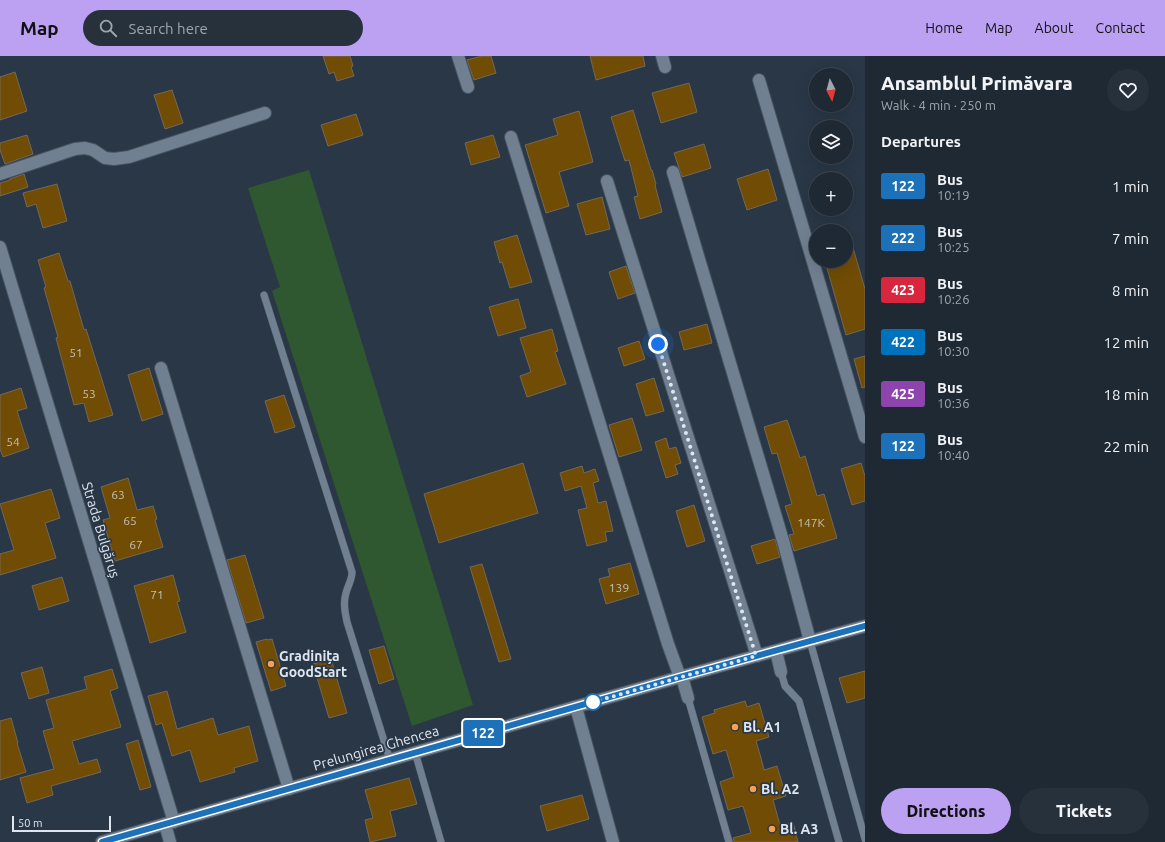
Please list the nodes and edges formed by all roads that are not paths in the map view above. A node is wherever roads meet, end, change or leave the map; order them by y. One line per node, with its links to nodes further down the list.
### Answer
1 (458, 56): 3 (street)
2 (759, 80): 12 (street)
3 (468, 87)
4 (265, 113): 7 (street)
5 (511, 137): 18 (street)
6 (673, 172): 14 (street)
7 (0, 174)
8 (607, 180): 16 (street)
9 (0, 247): 24 (street, Strada Bulgăruș)
10 (264, 295): 22 (lane)
11 (161, 368): 23 (street)
12 (865, 437)
13 (865, 626): 14 (street, Prelungirea Ghencea)
14 (810, 641): 15 (street, Prelungirea Ghencea); 25 (lane)
15 (776, 651): 16 (street, Prelungirea Ghencea); 17 (street)
16 (756, 656): 18 (street, Prelungirea Ghencea)
17 (781, 672): 31 (lane)
18 (681, 677): 19 (street); 20 (street, Prelungirea Ghencea)
19 (688, 698): 30 (lane)
20 (576, 707): 21 (street, Prelungirea Ghencea); 29 (street)
21 (415, 752): 22 (street, Prelungirea Ghencea); 28 (lane)
22 (390, 760): 23 (street, Prelungirea Ghencea)
23 (289, 789): 24 (street, Prelungirea Ghencea)
24 (169, 823): 26 (street, Prelungirea Ghencea); 27 (street, Strada Bulgăruș)
25 (865, 839)
26 (102, 842)
27 (170, 842)
28 (441, 842)
29 (613, 842)
30 (728, 842)
31 (839, 842)

